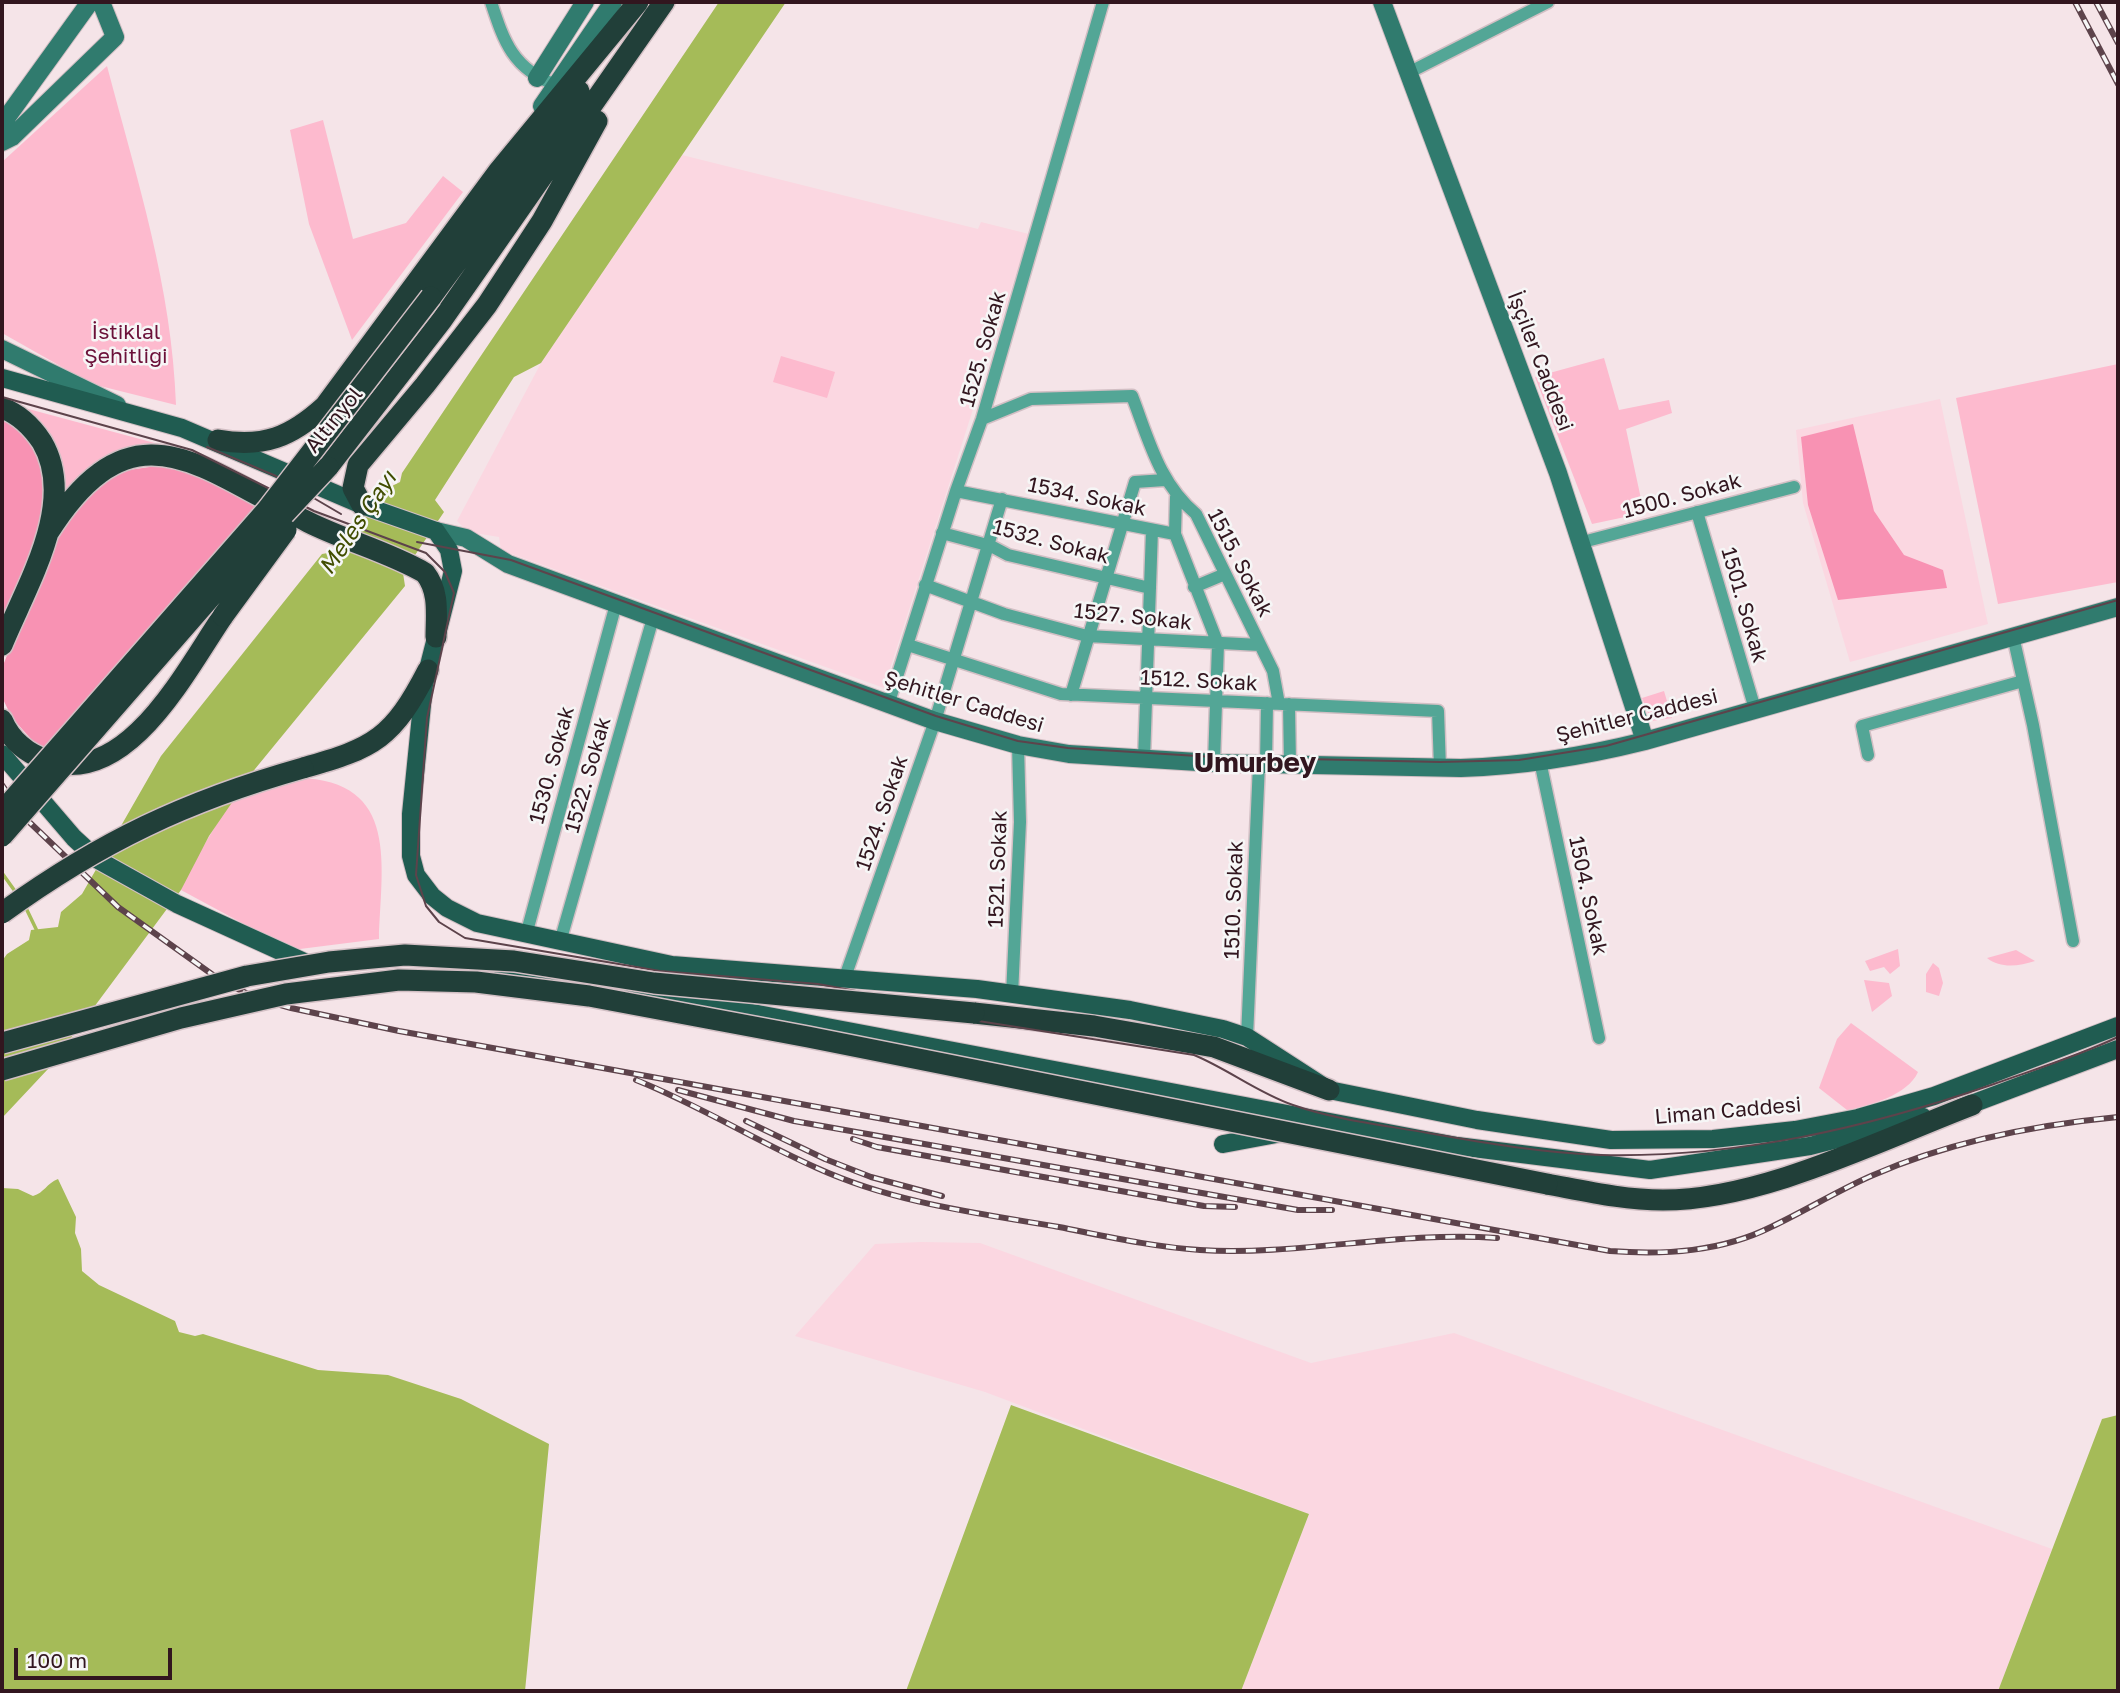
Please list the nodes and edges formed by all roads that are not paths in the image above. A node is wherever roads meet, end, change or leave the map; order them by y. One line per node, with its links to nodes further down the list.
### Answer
1 (90, 2): 15 (street)
2 (100, 2): 16 (street)
3 (491, 2): 13 (street)
4 (584, 2): 13 (street)
5 (613, 2): 14 (street)
6 (638, 2): 17 (highway); 78 (highway, Altınyol, bridge)
7 (664, 2): 11 (highway, Altınyol)
8 (1104, 2): 22 (street, 1525. Sokak)
9 (1382, 2): 12 (street, İşçiler Caddesi)
10 (1548, 2): 12 (street)
11 (639, 41): 24 (highway, Altınyol); 30 (highway)
12 (1408, 73): 38 (street, İşçiler Caddesi)
13 (537, 78): 14 (street)
14 (556, 85): 17 (street)
15 (2, 124)
16 (2, 142)
17 (498, 172): 23 (highway)
18 (2, 349): 21 (street)
19 (2, 378): 21 (main road, Şehitler Caddesi)
20 (2, 408): 35 (highway)
21 (133, 413): 23 (main road, Şehitler Caddesi)
22 (982, 419): 25 (street, 1515. Sokak); 27 (street, 1525. Sokak)
23 (218, 440): 30 (main road, Şehitler Caddesi)
24 (328, 467): 66 (highway, bridge); 79 (highway, Altınyol, bridge)
25 (1165, 480): 28 (street, 1515. Sokak); 32 (street)
26 (1794, 487): 31 (street, 1500. Sokak)
27 (956, 491): 29 (street, 1534. Sokak); 36 (street, 1525. Sokak)
28 (1176, 497): 37 (street, 1534. Sokak); 40 (street, 1515. Sokak)
29 (1002, 499): 32 (street, 1534. Sokak); 39 (street, 1524. Sokak)
30 (362, 505): 34 (main road, Şehitler Caddesi)
31 (1697, 512): 38 (street, 1500. Sokak); 65 (street, 1501. Sokak)
32 (1125, 524): 33 (street, 1534. Sokak); 41 (street)
33 (1152, 530): 37 (street, 1534. Sokak); 43 (street)
34 (436, 531): 46 (street, Şehitler Caddesi); 51 (main road)
35 (48, 533): 51 (highway); 54 (highway)
36 (942, 533): 39 (street, 1532. Sokak); 42 (street, 1525. Sokak)
37 (1175, 534): 44 (street)
38 (1579, 543): 68 (street, İşçiler Caddesi)
39 (990, 546): 41 (street, 1532. Sokak); 45 (street, 1524. Sokak)
40 (1225, 574): 44 (street); 56 (street, 1515. Sokak)
41 (1106, 576): 43 (street, 1532. Sokak); 49 (street)
42 (925, 586): 45 (street, 1527. Sokak); 55 (street, 1525. Sokak)
43 (1150, 587): 52 (street)
44 (1194, 587): 53 (street)
45 (973, 602): 49 (street, 1527. Sokak); 57 (street, 1524. Sokak)
46 (616, 604): 48 (street, Şehitler Caddesi); 81 (street, 1530. Sokak)
47 (2118, 607): 50 (street, Şehitler Caddesi)
48 (653, 618): 64 (street, Şehitler Caddesi); 83 (street, 1522. Sokak)
49 (1087, 636): 52 (street, 1527. Sokak); 60 (street)
50 (2013, 636): 59 (street); 65 (street, Şehitler Caddesi)
51 (436, 637): 58 (main road)
52 (1146, 640): 53 (street, 1527. Sokak); 61 (street)
53 (1218, 644): 56 (street, 1527. Sokak); 62 (street)
54 (2, 645)
55 (908, 645): 57 (street, 1512. Sokak); 64 (street, 1525. Sokak)
56 (1260, 645): 63 (street, 1515. Sokak)
57 (953, 660): 60 (street, 1512. Sokak); 67 (street, 1524. Sokak)
58 (428, 670): 80 (highway, bridge); 81 (main road)
59 (2023, 681): 71 (street); 82 (street)
60 (1071, 695): 61 (street, 1512. Sokak)
61 (1146, 697): 62 (street, 1512. Sokak); 72 (street)
62 (1216, 701): 63 (street, 1512. Sokak); 74 (street)
63 (1279, 704): 75 (street, 1510. Sokak); 76 (street, 1515. Sokak); 77 (street, 1512. Sokak)
64 (888, 705): 67 (street, Şehitler Caddesi)
65 (1755, 709): 68 (street, Şehitler Caddesi)
66 (2, 720)
67 (935, 721): 69 (street, Şehitler Caddesi); 84 (street, 1524. Sokak)
68 (1645, 741): 73 (street, Şehitler Caddesi)
69 (1018, 745): 72 (street, Şehitler Caddesi); 85 (street, 1521. Sokak)
70 (2, 754): 94 (main road)
71 (1868, 755)
72 (1144, 759): 74 (street, Şehitler Caddesi)
73 (1540, 761): 77 (street, Şehitler Caddesi); 88 (street, 1504. Sokak)
74 (1214, 763): 75 (street, Şehitler Caddesi)
75 (1262, 764): 76 (street, Şehitler Caddesi); 87 (street, 1510. Sokak)
76 (1290, 765): 77 (street, Şehitler Caddesi)
77 (1440, 768)
78 (2, 812)
79 (2, 836)
80 (2, 913)
81 (526, 935): 83 (main road)
82 (2073, 941)
83 (560, 942): 84 (main road)
84 (845, 977): 85 (main road)
85 (1012, 995): 87 (main road)
86 (2118, 1026): 92 (main road, Liman Caddesi)
87 (1248, 1037): 92 (main road)
88 (1600, 1038)
89 (2, 1044): 92 (highway, bridge)
90 (2118, 1049): 93 (main road)
91 (2, 1070): 93 (highway, bridge)
92 (1329, 1090)
93 (1972, 1105): 94 (main road)
94 (1331, 1123): 95 (main road)
95 (1223, 1144)

